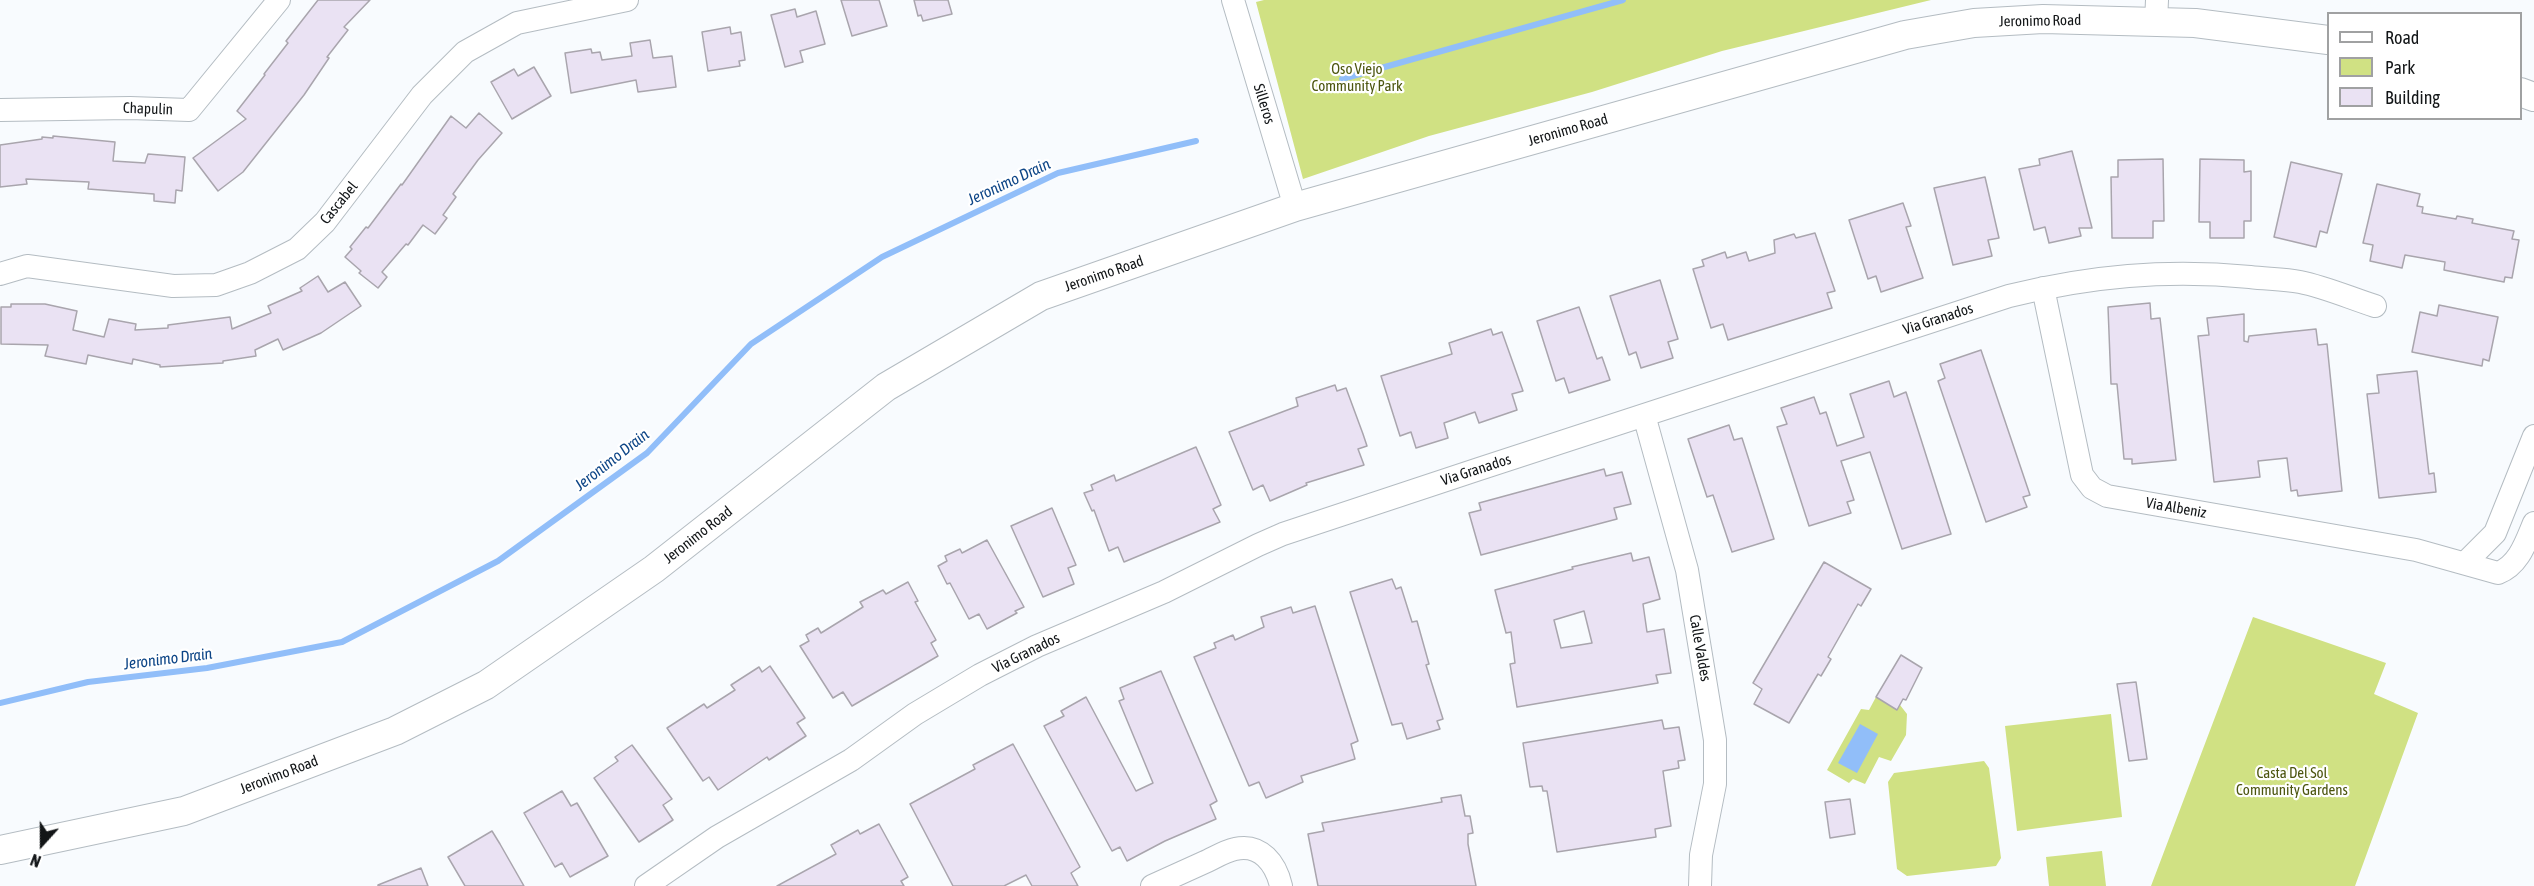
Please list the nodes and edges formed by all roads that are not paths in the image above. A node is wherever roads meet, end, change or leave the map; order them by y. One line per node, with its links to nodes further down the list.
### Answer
1 (279, 0): 6 (street, Chapulin)
2 (627, 0): 8 (street, Cascabel)
3 (1233, 0): 7 (street, Silleros)
4 (2157, 11): 5 (main road, Jeronimo Road); 7 (main road, Jeronimo Road)
5 (2327, 40)
6 (0, 110)
7 (1295, 207): 16 (main road, Jeronimo Road)
8 (0, 274)
9 (2043, 288): 10 (street, Via Granados); 11 (street, Via Granados); 15 (street, Via Albeniz)
10 (2374, 306)
11 (1644, 415): 17 (street, Via Granados); 20 (street, Calle Valdes)
12 (2534, 436): 13 (street)
13 (2527, 473): 15 (street)
14 (2534, 523): 15 (street, Via Albeniz)
15 (2465, 563)
16 (0, 850)
17 (646, 886)
18 (1152, 886): 19 (street)
19 (1281, 886)
20 (1700, 886)

